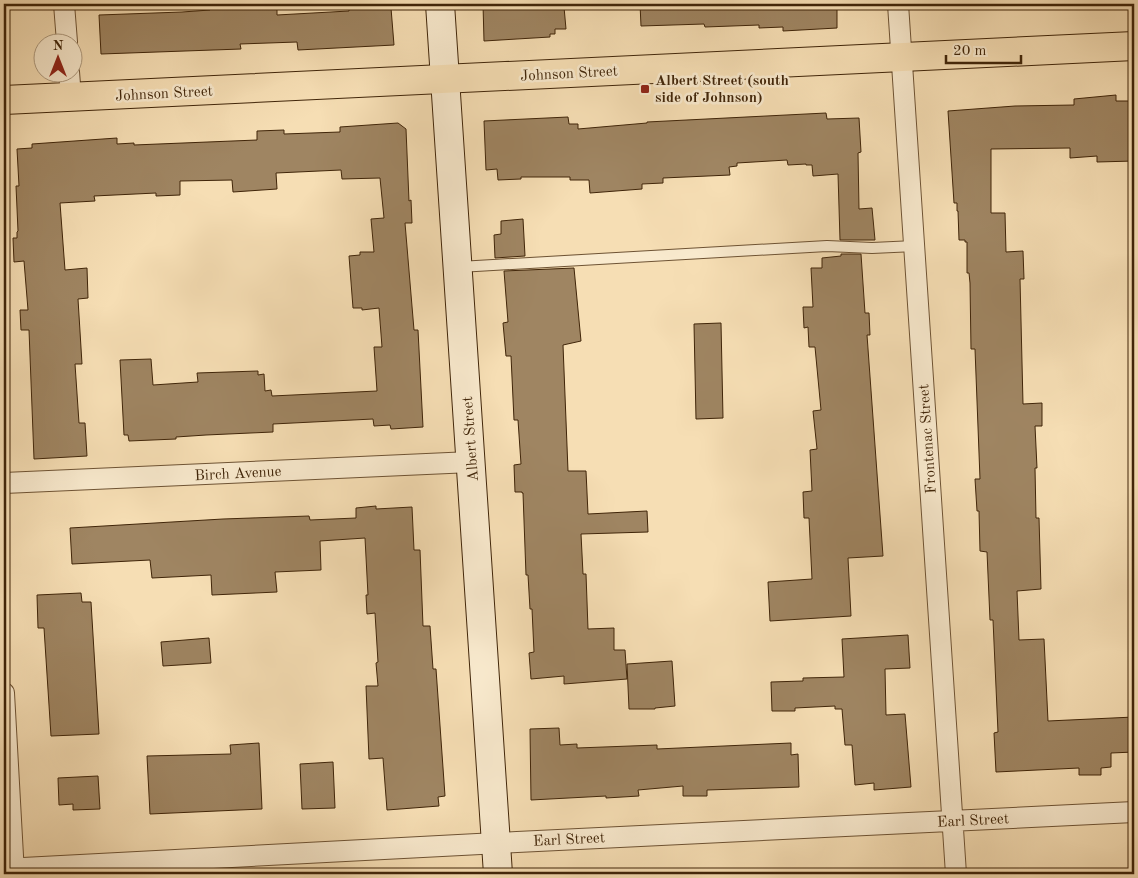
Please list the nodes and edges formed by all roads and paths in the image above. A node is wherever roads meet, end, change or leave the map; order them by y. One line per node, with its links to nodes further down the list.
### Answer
1 (64, 4): 4 (street)
2 (440, 4): 7 (street, Albert Street)
3 (898, 4): 6 (street, Frontenac Street)
4 (66, 32)
5 (1134, 46): 6 (main road, Johnson Street)
6 (902, 58): 7 (main road, Johnson Street); 10 (street, Frontenac Street)
7 (444, 79): 8 (main road, Johnson Street); 11 (street, Albert Street)
8 (70, 85): 9 (main road, Johnson Street)
9 (4, 100)
10 (914, 246): 11 (lane); 16 (street, Frontenac Street)
11 (457, 267): 12 (street, Albert Street)
12 (471, 462): 13 (street, Birch Avenue); 17 (street, Albert Street)
13 (4, 483)
14 (4, 693): 18 (street)
15 (1134, 812): 16 (street, Earl Street)
16 (952, 821): 17 (street, Earl Street); 20 (street, Frontenac Street)
17 (496, 843): 18 (street, Earl Street); 19 (street, Albert Street)
18 (10, 871)
19 (498, 874)
20 (956, 874)

